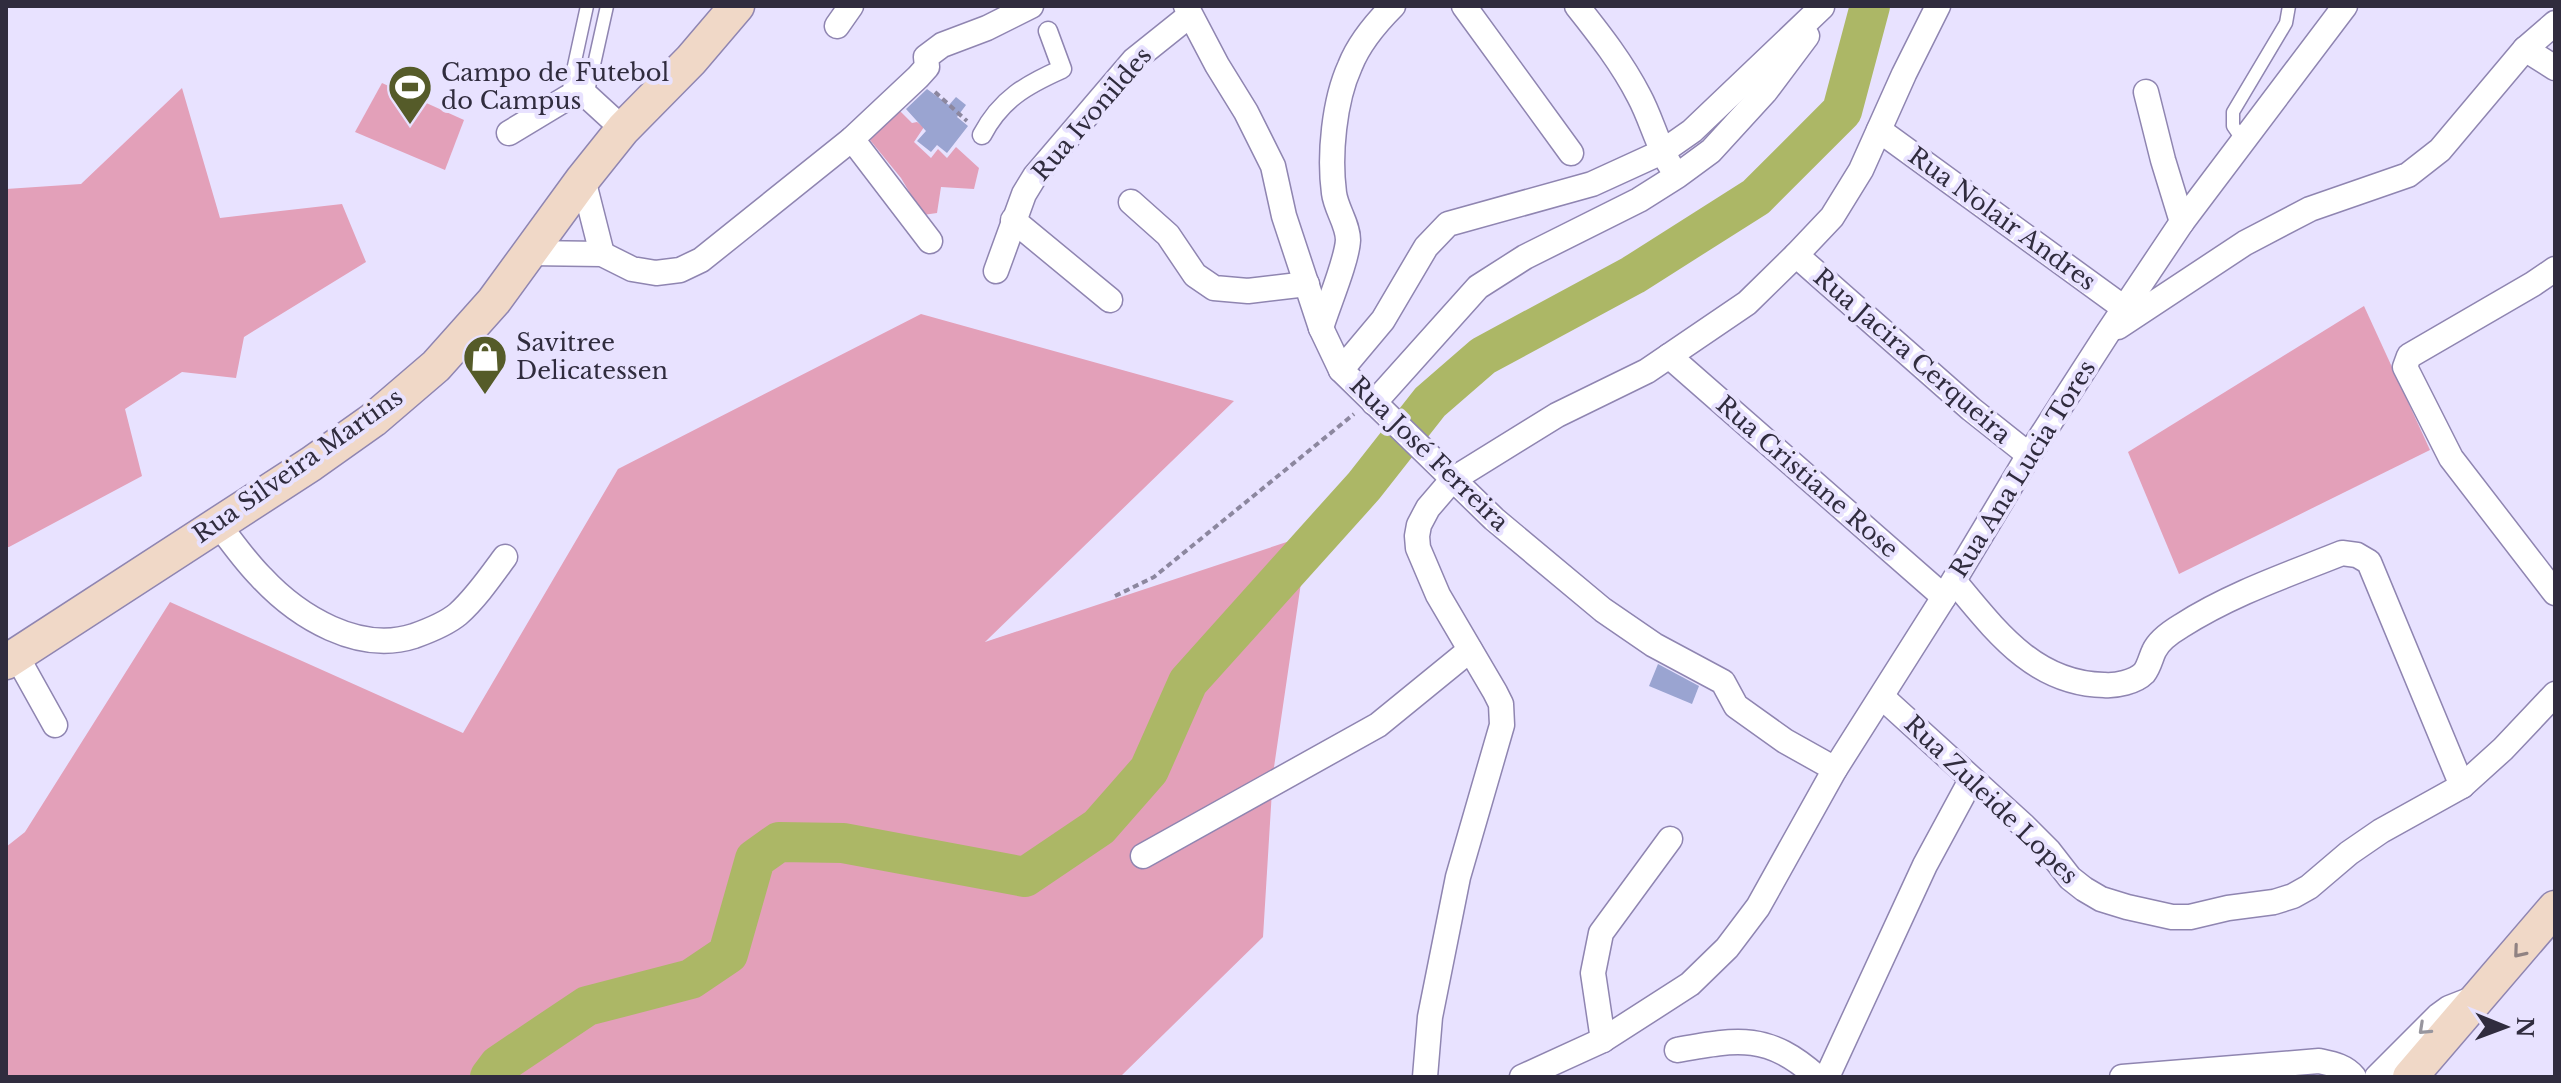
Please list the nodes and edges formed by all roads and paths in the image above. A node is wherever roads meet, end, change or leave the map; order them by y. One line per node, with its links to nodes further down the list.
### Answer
1 (587, 6): 21 (lane)
2 (607, 6): 21 (lane)
3 (737, 6): 22 (main road, Rua Silveira Martins)
4 (851, 6): 15 (street)
5 (1031, 6): 19 (street)
6 (1393, 6): 44 (street)
7 (1464, 6): 29 (street)
8 (1577, 6): 28 (street)
9 (1938, 6): 23 (street)
10 (2289, 6): 27 (lane)
11 (2345, 6): 27 (street, Rua Ana Lucia Tores)
12 (1823, 7): 28 (street); 30 (street)
13 (1188, 11): 33 (street, Rua Ivonildes); 41 (street, Rua José Ferreira)
14 (2555, 23): 17 (street)
15 (837, 26)
16 (1048, 31): 25 (street)
17 (2525, 49): 18 (street); 45 (street)
18 (2555, 68)
19 (918, 77): 25 (path); 26 (street)
20 (2146, 92): 34 (street)
21 (577, 97): 22 (street); 24 (street)
22 (623, 129): 31 (main road, Rua Silveira Martins)
23 (1879, 130): 38 (street); 43 (street, Rua Nolair Andres)
24 (509, 133)
25 (982, 135)
26 (852, 139): 35 (street); 37 (street)
27 (2242, 139): 34 (street, Rua Ana Lucia Tores)
28 (1662, 152): 30 (street); 47 (street)
29 (1571, 153)
30 (1677, 176): 48 (street)
31 (583, 179): 36 (main road, Rua Silveira Martins); 37 (street)
32 (1131, 202): 41 (street)
33 (1013, 220): 40 (street, Rua Ivonildes); 42 (street)
34 (2182, 222): 43 (street, Rua Ana Lucia Tores)
35 (930, 241)
36 (529, 253): 37 (street); 51 (main road, Rua Silveira Martins)
37 (602, 254)
38 (1796, 255): 46 (street); 49 (street, Rua Jacira Cerqueira)
39 (2555, 269): 54 (street)
40 (996, 271)
41 (1307, 284): 44 (street, Rua José Ferreira)
42 (1110, 300)
43 (2124, 308): 45 (street, Rua Ana Lucia Tores)
44 (1321, 328): 47 (street, Rua José Ferreira)
45 (2107, 334): 49 (street, Rua Ana Lucia Tores)
46 (1669, 356): 50 (street); 53 (street, Rua Cristiane Rose)
47 (1341, 370): 48 (street, Rua José Ferreira)
48 (1374, 403): 50 (street, Rua José Ferreira); 55 (path)
49 (2029, 455): 53 (street, Rua Ana Lucia Tores)
50 (1452, 480): 56 (street); 61 (street, Rua José Ferreira)
51 (218, 524): 52 (street); 57 (main road, Rua Silveira Martins)
52 (505, 557)
53 (1949, 589): 59 (street, Rua Ana Lucia Tores); 63 (street, Rua Cristiane Rose)
54 (2555, 593)
55 (1115, 596)
56 (1470, 650): 65 (street); 70 (street)
57 (11, 659): 60 (street)
58 (2555, 694): 63 (street, Rua Zuleide Lopes)
59 (1882, 697): 61 (street, Rua Ana Lucia Tores); 62 (street, Rua Zuleide Lopes)
60 (55, 725)
61 (1835, 769): 68 (street, Rua Ana Lucia Tores)
62 (1971, 780): 63 (street, Rua Zuleide Lopes); 73 (street)
63 (2462, 786)
64 (1670, 839): 68 (street)
65 (1143, 856)
66 (2555, 908): 67 (main road, one-way to 67)
67 (2482, 995): 76 (street, one-way to 76); 77 (main road)
68 (1603, 1040): 71 (street, Rua Ana Lucia Tores)
69 (1677, 1050): 72 (street)
70 (1425, 1077)
71 (1522, 1077)
72 (1817, 1077)
73 (1827, 1077)
74 (2122, 1077): 75 (street)
75 (2354, 1077)
76 (2377, 1077)
77 (2410, 1077)

